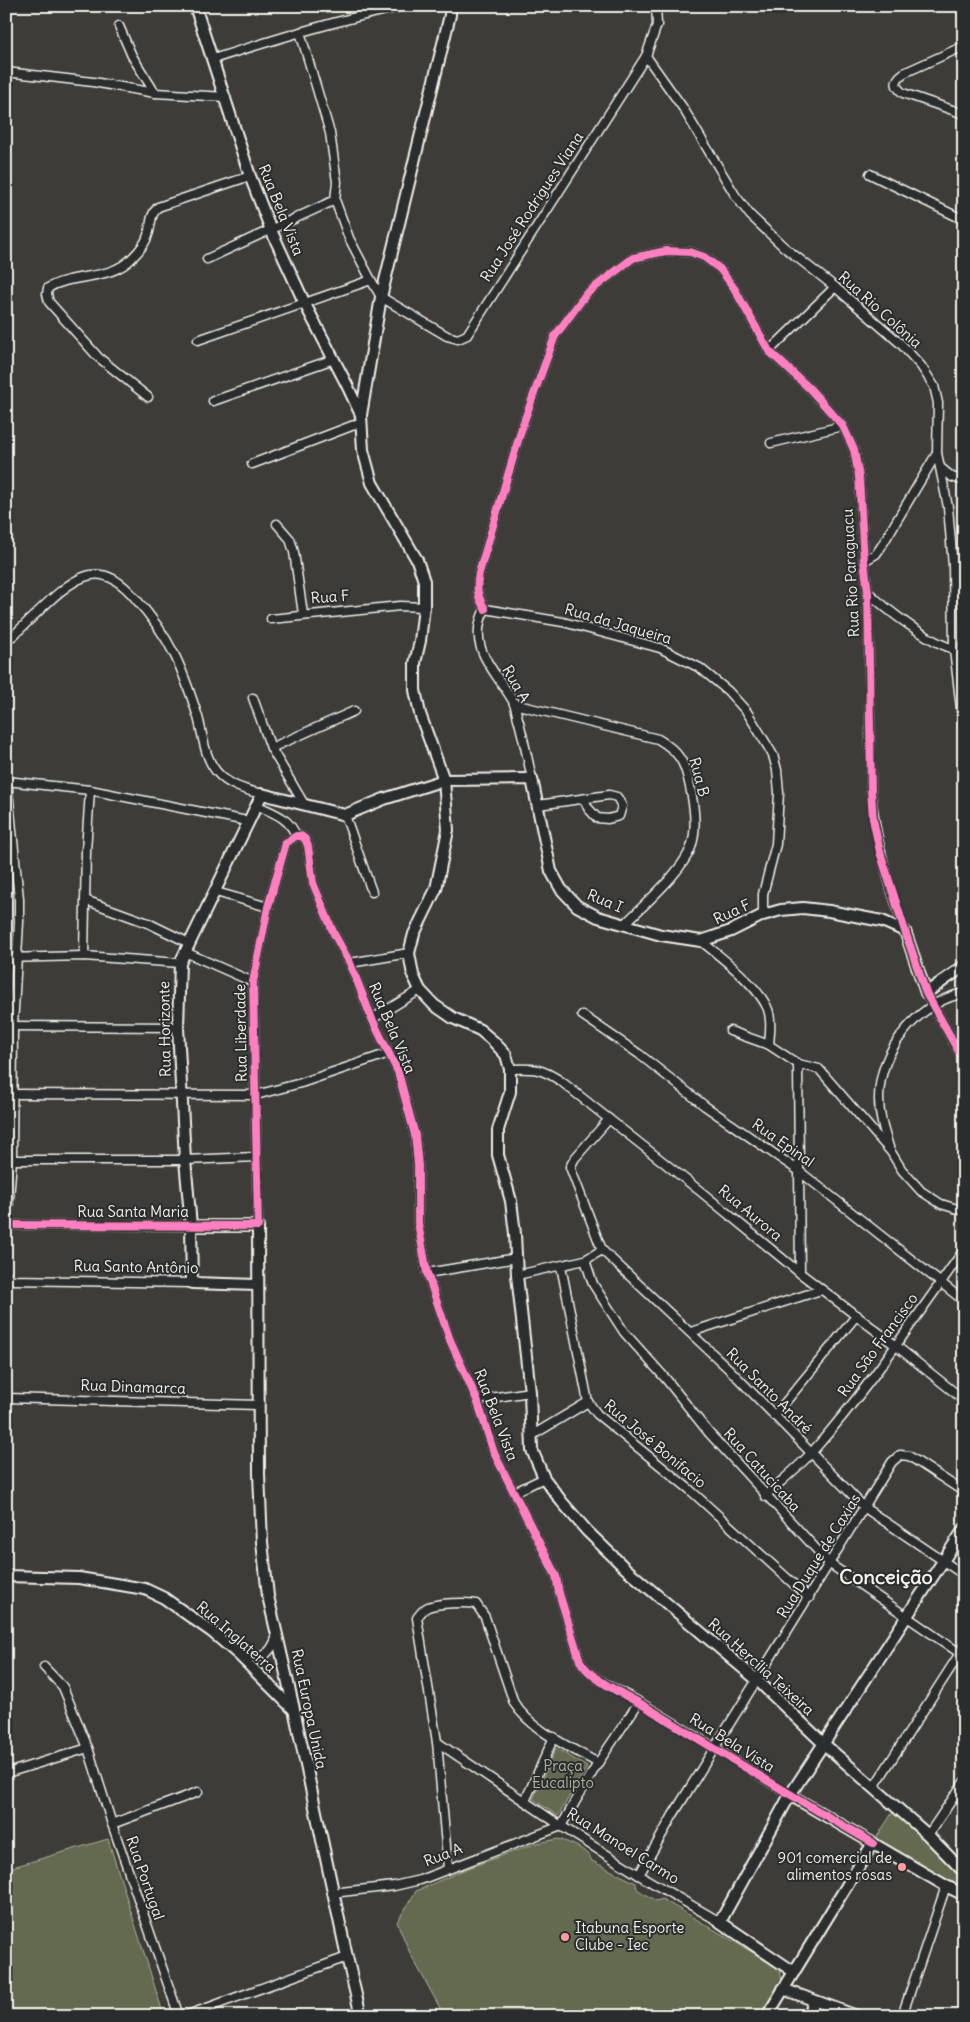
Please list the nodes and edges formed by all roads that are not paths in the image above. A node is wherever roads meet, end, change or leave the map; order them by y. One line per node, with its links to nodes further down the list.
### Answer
1 (195, 6): 9 (main road, Rua Bela Vista)
2 (405, 6): 6 (street)
3 (450, 6): 22 (main road)
4 (656, 6): 8 (street, Rua José Rodrigues Viana)
5 (119, 26): 11 (street)
6 (300, 32): 9 (street); 16 (street)
7 (964, 46): 13 (street)
8 (646, 56): 21 (street, Rua Rio Colônia); 22 (street, Rua José Rodrigues Viana)
9 (212, 59): 12 (main road, Rua Bela Vista)
10 (6, 72): 11 (street)
11 (155, 93): 12 (street)
12 (226, 97): 15 (main road, Rua Bela Vista)
13 (964, 114)
14 (870, 174): 17 (street)
15 (250, 176): 18 (main road, Rua Bela Vista); 27 (street)
16 (335, 200): 18 (street); 20 (street)
17 (964, 220)
18 (271, 230): 19 (street); 23 (main road, Rua Bela Vista)
19 (207, 259)
20 (371, 280): 22 (street); 23 (street)
21 (835, 287): 25 (street); 32 (street, Rua Rio Colônia)
22 (381, 298): 29 (main road)
23 (305, 304): 24 (street); 26 (main road, Rua Bela Vista)
24 (198, 340)
25 (769, 351): 30 (street, Rua Rio Paraguacu); 40 (street, Rua Rio Paraguacu)
26 (334, 359): 28 (street); 29 (main road, Rua Bela Vista)
27 (148, 397)
28 (213, 401)
29 (361, 419): 33 (street); 39 (main road)
30 (843, 426): 31 (street); 37 (street, Rua Rio Paraguacu)
31 (771, 443)
32 (937, 453): 34 (street, Rua Rio Colônia); 37 (street)
33 (252, 464)
34 (941, 468): 35 (street); 44 (street, Rua Rio Colônia)
35 (964, 481)
36 (277, 524): 41 (street, Rua F)
37 (864, 560): 38 (street, Rua Rio Paraguacu)
38 (868, 592): 44 (street); 69 (street, Rua Rio Paraguacu)
39 (424, 607): 41 (street, Rua F); 52 (main road)
40 (486, 609): 46 (street, Rua A); 50 (street, Rua da Jaqueira)
41 (303, 614): 42 (street)
42 (271, 619)
43 (6, 640): 55 (street)
44 (954, 649): 48 (street, Rua Rio Colônia)
45 (253, 698): 49 (street)
46 (514, 704): 51 (street, Rua A); 68 (street, Rua B)
47 (354, 710): 49 (street)
48 (964, 734)
49 (271, 748): 57 (street)
50 (777, 770): 67 (street, Rua F)
51 (532, 779): 52 (main road); 59 (main road, Rua A)
52 (444, 780): 60 (main road); 72 (main road)
53 (7, 781): 54 (street); 75 (street)
54 (90, 790): 61 (street); 65 (street)
55 (262, 794): 57 (main road); 58 (main road, Rua Horizonte)
56 (584, 800): 56 (street); 59 (street)
57 (304, 804): 60 (main road)
58 (256, 805): 61 (main road, Rua Horizonte); 62 (street)
59 (538, 805): 68 (main road, Rua I)
60 (346, 815): 64 (street)
61 (247, 821): 63 (main road, Rua Horizonte)
62 (296, 836): 66 (street, Rua Liberdade); 77 (street, Rua Bela Vista)
63 (216, 892): 66 (street); 71 (main road, Rua Horizonte)
64 (372, 892)
65 (85, 900): 71 (street); 73 (street)
66 (268, 907): 79 (street, Rua Liberdade)
67 (763, 915): 69 (main road); 70 (main road, Rua F)
68 (624, 925): 70 (main road, Rua I)
69 (905, 931): 81 (main road, Rua Rio Paraguacu)
70 (701, 940): 89 (street, Rua F)
71 (187, 947): 76 (main road, Rua Horizonte); 79 (street)
72 (409, 953): 77 (street); 80 (main road)
73 (84, 956): 75 (street); 76 (street)
74 (6, 958): 75 (street)
75 (16, 958): 86 (street)
76 (180, 963): 87 (main road, Rua Horizonte)
77 (350, 963): 85 (street, Rua Bela Vista)
78 (964, 966): 81 (main road)
79 (253, 982): 96 (street, Rua Liberdade)
80 (420, 990): 85 (street); 93 (main road)
81 (926, 993): 83 (street, Rua Rio Paraguacu)
82 (964, 993): 83 (street)
83 (933, 1005): 91 (street, Rua Rio Paraguacu); 98 (street)
84 (582, 1015): 102 (street, Rua Epinal)
85 (372, 1019): 90 (street, Rua Bela Vista)
86 (10, 1026): 87 (street); 94 (street)
87 (178, 1027): 95 (main road, Rua Horizonte)
88 (730, 1031): 89 (street)
89 (769, 1045): 92 (street)
90 (389, 1053): 96 (street); 113 (street, Rua Bela Vista)
91 (964, 1061)
92 (798, 1064): 98 (street); 102 (street)
93 (510, 1069): 97 (street, Rua Aurora); 110 (main road, Rua Hercília Teixeira)
94 (9, 1094): 95 (street); 100 (street)
95 (182, 1095): 96 (street); 101 (main road, Rua Horizonte)
96 (256, 1095): 99 (street, Rua Liberdade)
97 (609, 1120): 108 (street, Rua Santo André); 114 (street, Rua Aurora)
98 (891, 1152): 103 (street)
99 (256, 1158): 101 (street); 106 (street, Rua Liberdade)
100 (9, 1160): 101 (street); 104 (street)
101 (185, 1160): 105 (main road, Rua Horizonte)
102 (799, 1171): 114 (street); 118 (street, Rua Epinal)
103 (964, 1211)
104 (7, 1219): 105 (street, Rua Santa Maria); 107 (street)
105 (191, 1226): 106 (main road, Rua Santa Maria); 117 (main road, Rua Horizonte)
106 (258, 1226): 119 (main road, Rua Liberdade)
107 (6, 1237)
108 (602, 1250): 111 (street); 123 (street, Rua Santo André)
109 (964, 1250): 118 (street, Rua São Francisco)
110 (517, 1258): 113 (street); 115 (main road, Rua Hercília Teixeira)
111 (585, 1260): 112 (street); 137 (street, Rua Catucicaba)
112 (562, 1266): 115 (street); 129 (street, Rua José Bonifacio)
113 (427, 1273): 127 (street, Rua Bela Vista)
114 (800, 1273): 120 (street, Rua Aurora)
115 (517, 1275): 125 (main road, Rua Hercília Teixeira)
116 (10, 1277): 117 (street, Rua Santo Antônio)
117 (192, 1283): 119 (main road, Rua Santo Antônio)
118 (940, 1283): 121 (street, Rua Epinal); 124 (street, Rua São Francisco)
119 (257, 1285): 130 (main road, Rua Liberdade)
120 (821, 1290): 122 (street, Rua Aurora); 123 (street)
121 (964, 1301)
122 (856, 1315): 124 (street, Rua Aurora); 131 (street)
123 (691, 1332): 131 (street, Rua Santo André)
124 (895, 1344): 128 (street, Rua Aurora); 133 (street, Rua São Francisco)
125 (530, 1392): 127 (street); 132 (main road, Rua Hercília Teixeira)
126 (6, 1398): 130 (street, Rua Dinamarca)
127 (477, 1400): 135 (street, Rua Bela Vista)
128 (964, 1400)
129 (588, 1402): 132 (street); 144 (street, Rua José Bonifacio)
130 (258, 1405): 146 (main road, Rua Europa Unida)
131 (774, 1416): 133 (street, Rua Santo André)
132 (531, 1436): 134 (main road, Rua Hercília Teixeira)
133 (811, 1453): 137 (street, Rua São Francisco); 138 (street, Rua Santo André)
134 (544, 1478): 135 (street); 150 (main road, Rua Hercília Teixeira)
135 (515, 1492): 151 (street, Rua Bela Vista)
136 (964, 1492): 138 (street, Rua Duque de Caxias)
137 (765, 1496): 141 (street, Rua Catucicaba)
138 (865, 1508): 140 (street, Rua Santo André); 141 (street, Rua Duque de Caxias)
139 (964, 1529): 140 (main road)
140 (944, 1561): 142 (street, Rua Santo André); 145 (main road)
141 (830, 1564): 144 (street, Rua Duque de Caxias); 145 (street, Rua Catucicaba)
142 (964, 1575)
143 (6, 1576): 148 (main road, Rua Inglaterra)
144 (809, 1598): 150 (street, Rua Duque de Caxias)
145 (906, 1618): 147 (street, Rua Catucicaba); 155 (main road)
146 (277, 1636): 148 (street); 152 (main road, Rua Europa Unida)
147 (962, 1652): 161 (street)
148 (239, 1655): 152 (main road, Rua Inglaterra)
149 (44, 1666): 156 (street, Rua Portugal)
150 (758, 1680): 155 (main road, Rua Hercília Teixeira); 157 (street, Rua Duque de Caxias)
151 (639, 1702): 157 (street, Rua Bela Vista); 158 (street)
152 (294, 1709): 173 (main road, Rua Europa Unida)
153 (554, 1737): 154 (street); 158 (street); 164 (street)
154 (437, 1742): 164 (street, Rua Manoel Carmo); 169 (street)
155 (824, 1744): 161 (main road, Rua Hercília Teixeira); 163 (main road)
156 (88, 1748): 159 (street); 165 (street, Rua Portugal)
157 (715, 1749): 163 (street, Rua Bela Vista); 171 (street, Rua Duque de Caxias)
158 (598, 1764): 166 (street)
159 (7, 1773)
160 (964, 1782): 167 (street)
161 (874, 1787): 167 (main road, Rua Hercília Teixeira)
162 (198, 1792): 165 (street)
163 (790, 1795): 168 (main road, Rua Bela Vista); 175 (main road)
164 (524, 1801): 166 (street, Rua Manoel Carmo)
165 (112, 1824): 180 (street, Rua Portugal)
166 (561, 1826): 169 (street, Rua A); 171 (street, Rua Manoel Carmo)
167 (928, 1835): 170 (main road, Rua Hercília Teixeira)
168 (873, 1842): 172 (main road, Rua Bela Vista); 177 (main road)
169 (448, 1868): 173 (street, Rua A)
170 (964, 1872)
171 (639, 1875): 175 (street, Rua Manoel Carmo)
172 (946, 1886): 174 (main road, Rua Bela Vista); 186 (street)
173 (332, 1892): 176 (main road, Rua Europa Unida)
174 (964, 1895)
175 (720, 1922): 177 (main road, Rua Manoel Carmo)
176 (347, 1957): 181 (street); 182 (main road, Rua Europa Unida)
177 (794, 1972): 178 (main road)
178 (783, 1989): 179 (main road); 183 (main road)
179 (814, 2001): 184 (main road); 185 (main road)
180 (179, 2016)
181 (185, 2016)
182 (361, 2016)
183 (767, 2016)
184 (809, 2016)
185 (857, 2016)
186 (902, 2016)

